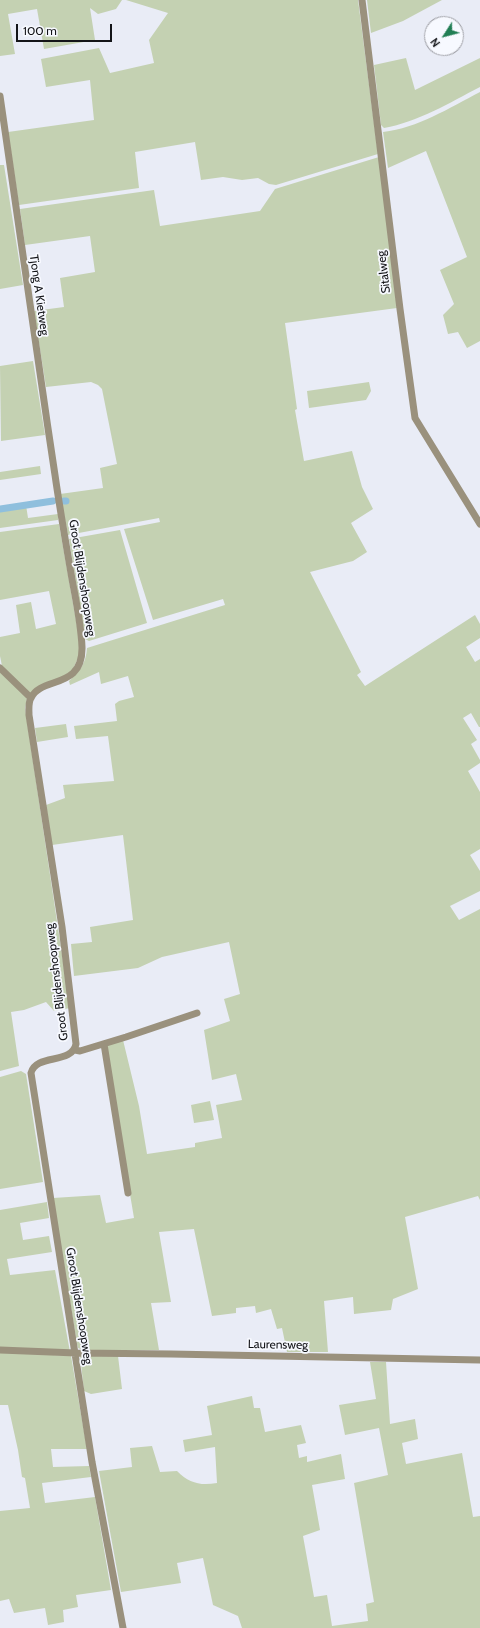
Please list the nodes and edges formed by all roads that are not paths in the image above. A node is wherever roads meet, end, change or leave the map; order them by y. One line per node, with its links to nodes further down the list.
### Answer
1 (362, 0): 4 (street, Sitalweg)
2 (0, 96): 3 (street, Tjong A Kietweg)
3 (58, 496): 6 (street, Groot Blijdenshoopweg)
4 (480, 524)
5 (0, 668): 6 (street)
6 (31, 698): 9 (street, Groot Blijdenshoopweg)
7 (197, 1013): 8 (street)
8 (104, 1044): 9 (street); 10 (street)
9 (74, 1050): 12 (street, Groot Blijdenshoopweg)
10 (128, 1193)
11 (0, 1350): 12 (street, Laurensweg)
12 (76, 1353): 13 (street, Laurensweg); 14 (street, Groot Blijdenshoopweg)
13 (480, 1360)
14 (124, 1628)

